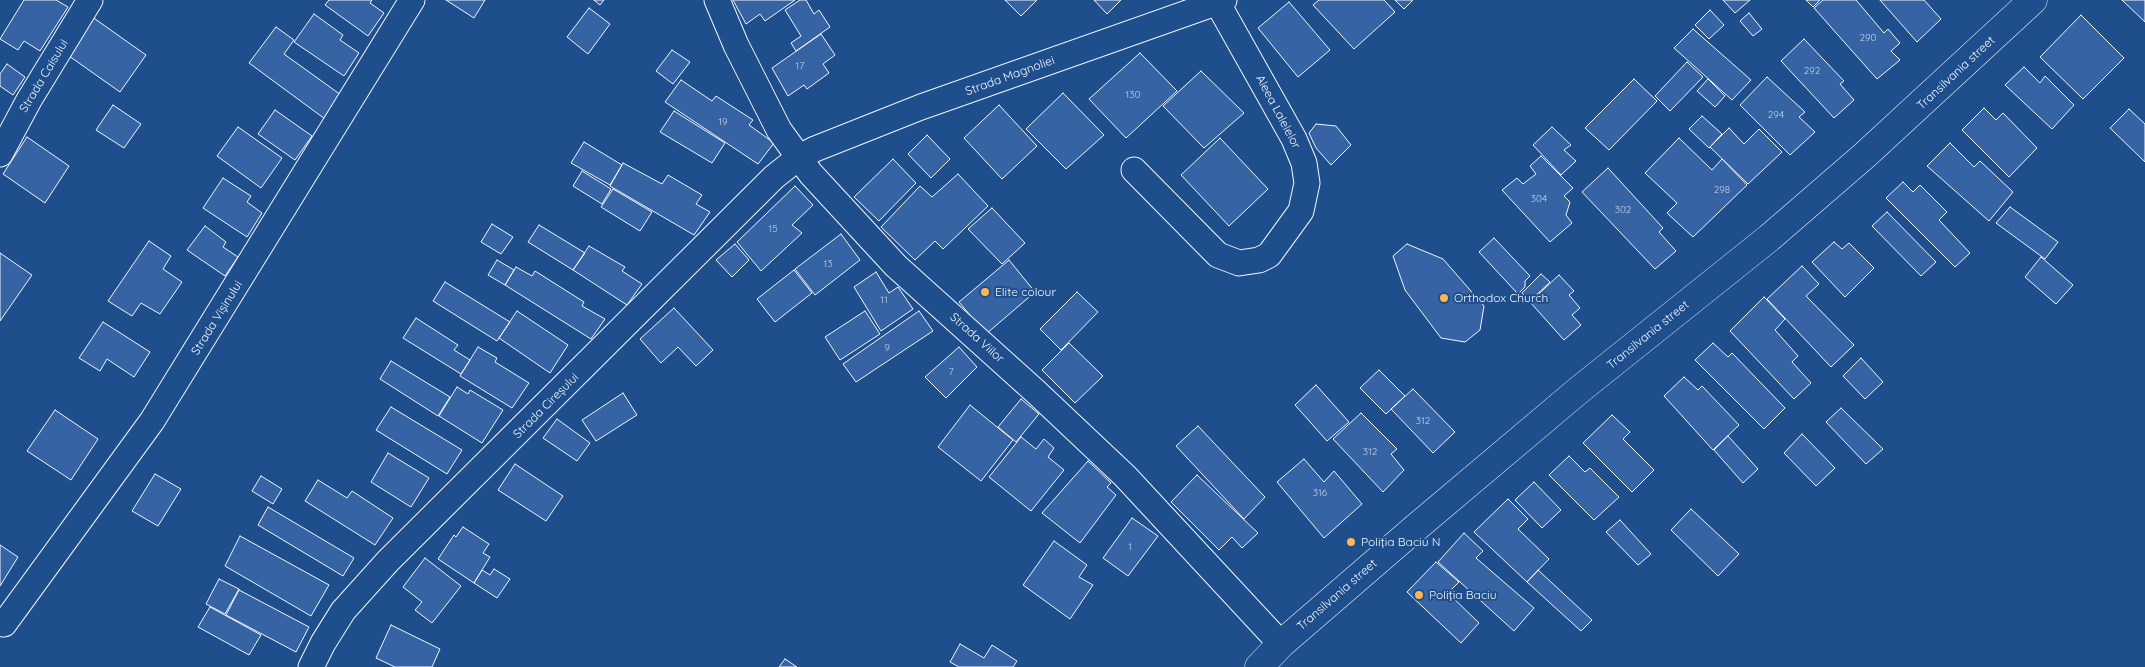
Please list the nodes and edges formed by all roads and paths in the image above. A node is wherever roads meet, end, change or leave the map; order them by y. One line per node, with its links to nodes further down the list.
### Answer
1 (90, 0): 6 (street, Strada Caisului)
2 (412, 0): 9 (street, Strada Vișinului)
3 (717, 0): 7 (street, Strada Viilor)
4 (2034, 0): 10 (main road, Transilvania street)
5 (1221, 1): 7 (street, Strada Magnoliei); 8 (street, Aleea Lalelelor)
6 (0, 154)
7 (798, 158): 10 (street, Strada Viilor); 11 (street, Strada Cireșului)
8 (1134, 170)
9 (4, 624)
10 (1281, 644): 12 (main road, Transilvania street)
11 (311, 667)
12 (1260, 667)

